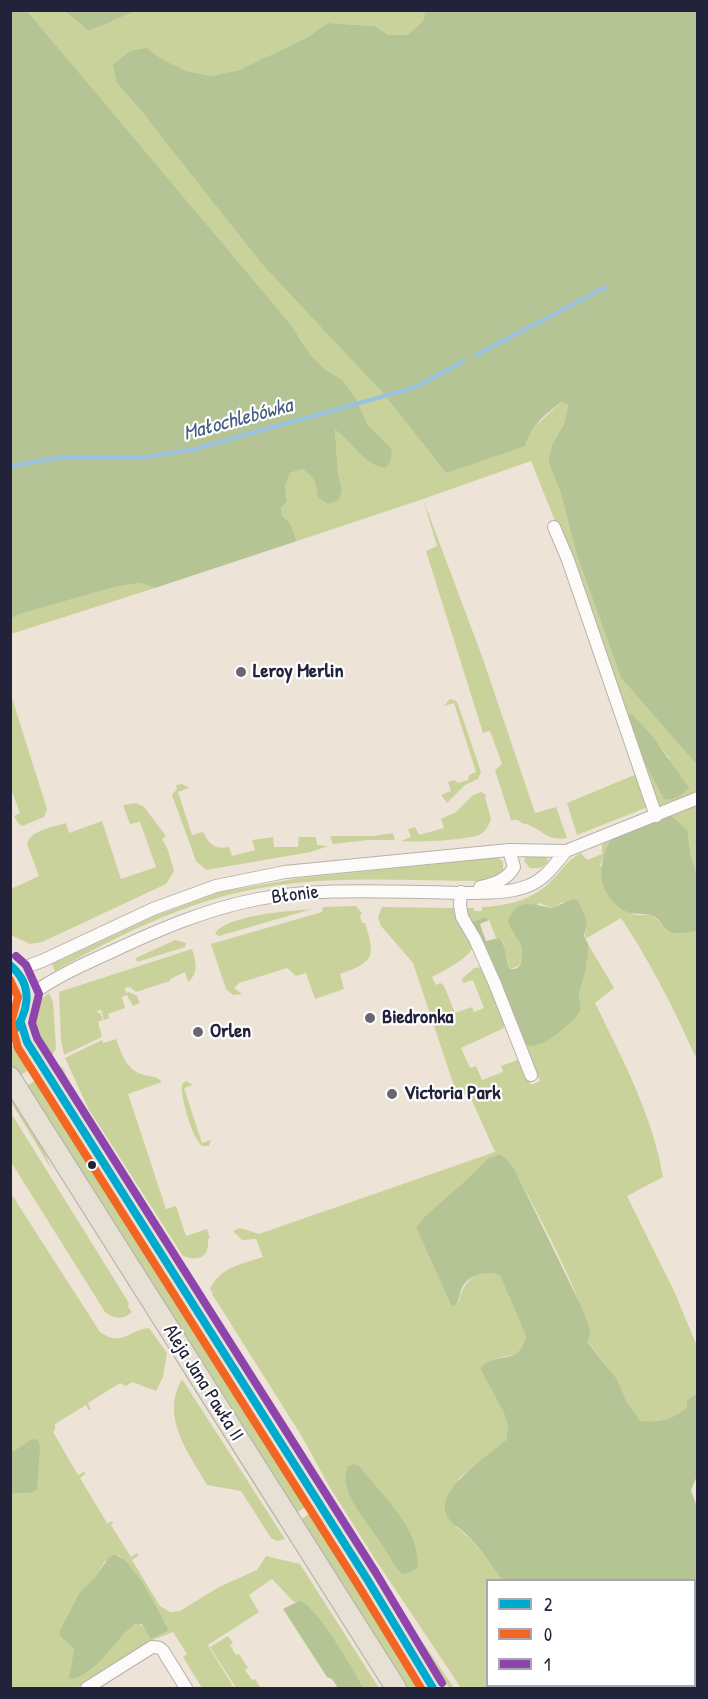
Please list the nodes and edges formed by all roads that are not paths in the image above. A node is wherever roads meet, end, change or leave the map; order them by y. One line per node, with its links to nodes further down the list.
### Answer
1 (554, 527): 3 (street)
2 (698, 798): 3 (street, Błonie)
3 (656, 816): 5 (street, Błonie)
4 (509, 850): 5 (street, Błonie); 6 (street); 7 (street, Błonie)
5 (566, 851): 6 (street, Błonie)
6 (462, 892): 8 (street, Błonie); 10 (street)
7 (14, 968): 8 (main road)
8 (29, 996): 9 (main road)
9 (16, 1030): 15 (main road, Aleja Jana Pawła II)
10 (531, 1075)
11 (10, 1077): 14 (main road, Aleja Jana Pawła II)
12 (87, 1689): 13 (street)
13 (186, 1689)
14 (396, 1689)
15 (434, 1689)

